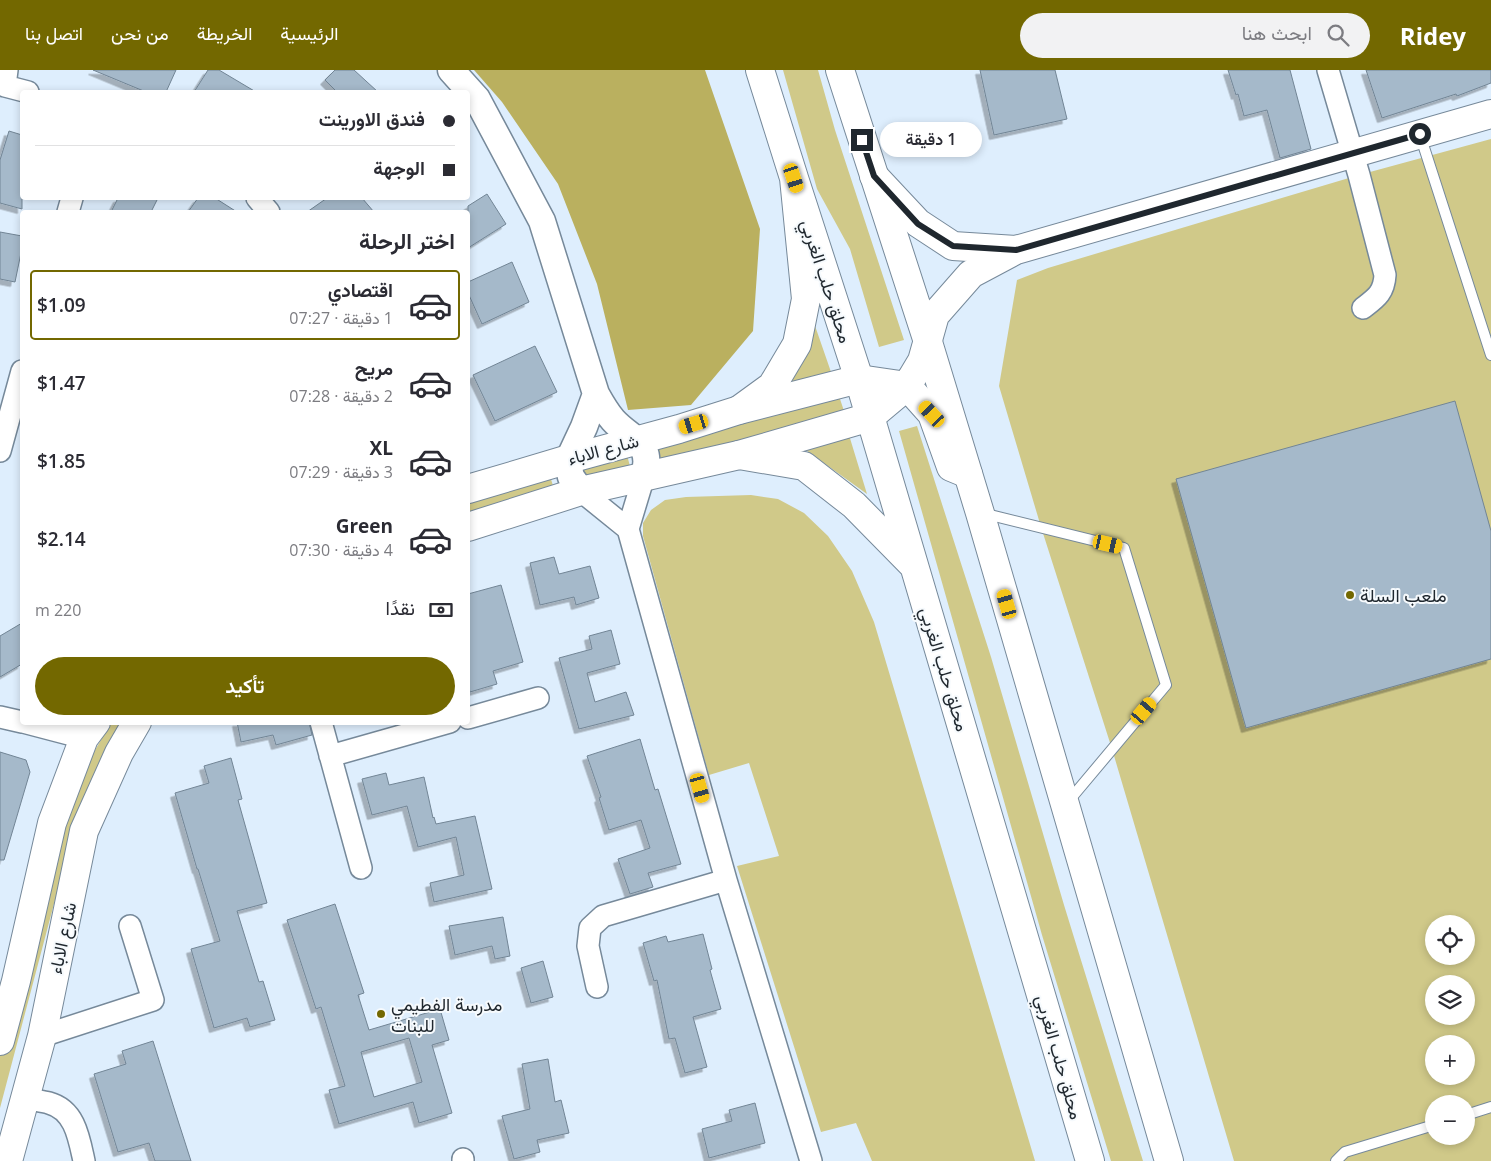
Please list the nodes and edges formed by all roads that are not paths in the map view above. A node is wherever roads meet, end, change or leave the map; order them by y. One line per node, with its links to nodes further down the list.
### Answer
1 (7, 70): 6 (street)
2 (451, 70): 7 (street)
3 (760, 70): 13 (main road)
4 (840, 70): 12 (main road)
5 (1328, 70): 11 (street)
6 (20, 90)
7 (469, 90)
8 (470, 91): 23 (street)
9 (1491, 114): 10 (main road)
10 (1420, 134): 11 (main road); 19 (lane)
11 (1353, 154): 16 (main road); 17 (street)
12 (874, 176): 16 (main road); 18 (main road)
13 (794, 178): 21 (main road, محلق حلب الغربي); 24 (main road)
14 (259, 200): 15 (street)
15 (267, 210)
16 (1016, 250): 18 (main road)
17 (1363, 308)
18 (928, 342): 22 (main road); 30 (main road)
19 (1491, 355)
20 (20, 378): 27 (street)
21 (859, 379): 22 (main road); 24 (main road, شارع الاباء); 25 (main road, محلق حلب الغربي)
22 (907, 386): 25 (main road); 30 (main road)
23 (596, 394): 26 (street); 29 (street)
24 (739, 410): 26 (main road, شارع الاباء)
25 (870, 417): 28 (main road, شارع الاباء); 37 (main road, محلق حلب الغربي)
26 (637, 440): 29 (main road, شارع الاباء); 31 (street)
27 (0, 451)
28 (739, 455): 31 (main road, شارع الاباء); 37 (main road)
29 (569, 459): 32 (main road, شارع الاباء); 33 (street)
30 (968, 474): 34 (main road)
31 (644, 476): 33 (main road, شارع الاباء); 36 (street)
32 (470, 487)
33 (581, 491): 35 (main road, شارع الاباء); 36 (street)
34 (980, 513): 48 (main road); 48 (lane)
35 (470, 526)
36 (628, 529): 50 (street)
37 (914, 567): 63 (main road, محلق حلب الغربي)
38 (538, 698): 40 (street)
39 (0, 717): 41 (street)
40 (470, 717)
41 (20, 721)
42 (48, 725): 46 (street)
43 (136, 725): 54 (main road, شارع الاباء)
44 (322, 725): 47 (street)
45 (439, 725): 47 (street)
46 (90, 730): 52 (main road, شارع الاباء)
47 (330, 756): 49 (street)
48 (1065, 805): 64 (main road)
49 (361, 868)
50 (726, 880): 53 (street); 62 (street)
51 (130, 926): 54 (street)
52 (8, 979): 55 (main road, شارع الاباء)
53 (598, 987)
54 (42, 1036): 56 (main road, شارع الاباء)
55 (0, 1041)
56 (25, 1098): 60 (main road, شارع الاباء); 61 (street)
57 (1491, 1107): 58 (lane)
58 (1475, 1111)
59 (1425, 1128): 65 (lane)
60 (8, 1161)
61 (84, 1161)
62 (811, 1161)
63 (1090, 1161)
64 (1169, 1161)
65 (1336, 1161)

